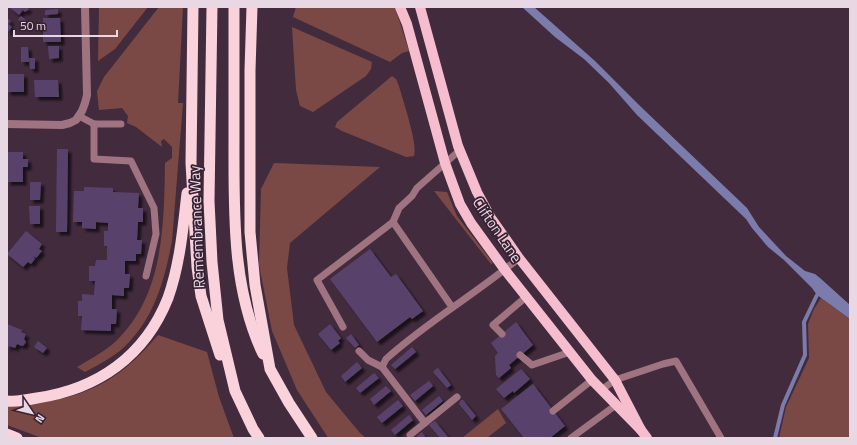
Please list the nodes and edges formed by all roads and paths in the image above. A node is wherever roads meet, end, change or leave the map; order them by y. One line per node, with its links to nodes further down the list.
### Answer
1 (85, 7): 8 (street)
2 (193, 7): 13 (highway)
3 (212, 7): 31 (highway, Remembrance Way)
4 (234, 7): 27 (highway)
5 (252, 7): 27 (highway)
6 (400, 7): 14 (main road, Clifton Lane)
7 (420, 7): 12 (main road, Clifton Lane)
8 (79, 116): 9 (street); 10 (lane)
9 (7, 124)
10 (94, 124): 11 (lane); 18 (lane)
11 (121, 124)
12 (460, 150): 14 (lane); 16 (main road, Clifton Lane)
13 (191, 163): 31 (highway); 33 (highway)
14 (445, 163): 15 (lane); 17 (main road, Clifton Lane)
15 (393, 222): 20 (lane); 21 (lane)
16 (519, 258): 17 (lane); 29 (main road, Clifton Lane)
17 (504, 270): 19 (main road, Clifton Lane); 20 (lane)
18 (146, 276)
19 (526, 297): 22 (lane); 24 (main road, Clifton Lane)
20 (452, 307): 26 (lane)
21 (343, 327)
22 (502, 334)
23 (359, 351): 26 (lane)
24 (570, 352): 25 (lane); 28 (main road, Clifton Lane)
25 (520, 355)
26 (382, 367): 36 (lane)
27 (270, 369): 42 (highway)
28 (592, 380): 30 (main road, Clifton Lane); 35 (lane)
29 (615, 380): 30 (lane); 38 (main road, Clifton Lane); 44 (lane)
30 (601, 390): 34 (main road, Clifton Lane)
31 (235, 391): 41 (highway, Remembrance Way)
32 (457, 397): 36 (lane)
33 (7, 401)
34 (616, 405): 38 (main road, Clifton Lane); 43 (lane)
35 (553, 411)
36 (425, 423): 39 (lane)
37 (7, 434): 40 (highway)
38 (644, 434)
39 (410, 435)
40 (16, 438)
41 (259, 438)
42 (312, 438)
43 (571, 438)
44 (721, 438)

